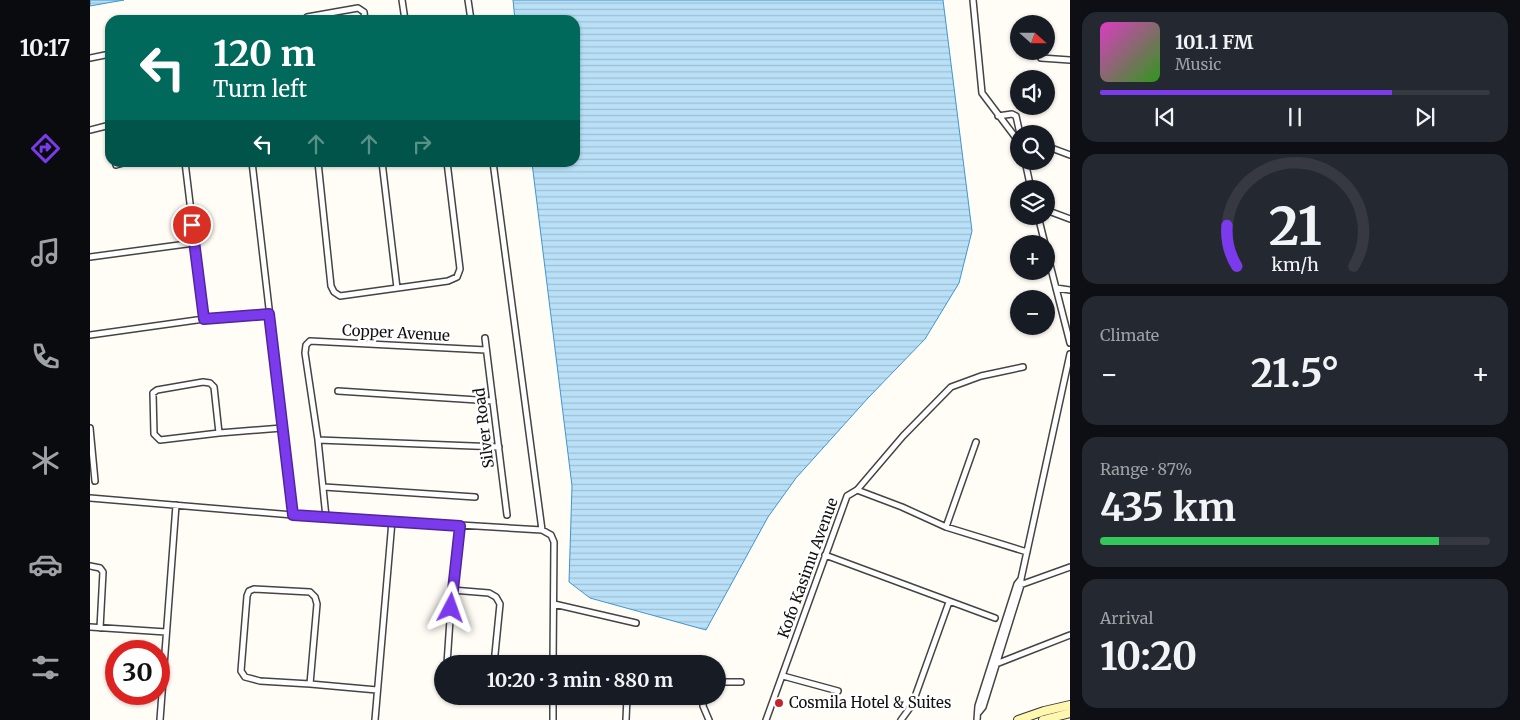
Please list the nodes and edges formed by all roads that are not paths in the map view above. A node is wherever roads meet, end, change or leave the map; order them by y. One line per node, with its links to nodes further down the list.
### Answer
1 (402, 0): 6 (street)
2 (468, 0): 7 (street)
3 (973, 0): 12 (street)
4 (318, 15): 5 (street)
5 (364, 15)
6 (404, 15)
7 (470, 15)
8 (105, 55): 9 (street)
9 (90, 58)
10 (1055, 59): 11 (street)
11 (1070, 60)
12 (998, 116): 13 (street); 16 (street)
13 (1018, 125)
14 (105, 126): 15 (street)
15 (90, 130)
16 (1010, 131)
17 (1055, 149): 18 (street)
18 (1070, 155)
19 (186, 167): 27 (street)
20 (253, 167): 33 (street)
21 (319, 167): 30 (street)
22 (383, 167): 30 (street)
23 (448, 167): 30 (street)
24 (495, 167): 61 (street)
25 (1055, 213): 26 (street)
26 (1070, 219)
27 (194, 243): 28 (street); 34 (street)
28 (90, 257)
29 (1054, 280): 31 (street)
30 (397, 288)
31 (1056, 288): 32 (street); 37 (street)
32 (1070, 290)
33 (269, 314): 34 (street); 44 (street)
34 (204, 319): 35 (street)
35 (90, 335)
36 (485, 338): 38 (street, Silver Road)
37 (1070, 343)
38 (486, 350): 42 (street, Silver Road); 46 (street, Copper Avenue)
39 (1070, 354): 62 (street)
40 (1023, 367): 51 (street, Kofo Kasimu Avenue)
41 (338, 391): 42 (street)
42 (493, 401): 48 (street, Silver Road)
43 (90, 428): 49 (street)
44 (282, 428): 45 (street); 55 (street)
45 (218, 433): 45 (street)
46 (318, 440): 48 (street); 50 (street)
47 (976, 442): 60 (street)
48 (499, 447): 56 (street, Silver Road)
49 (95, 481)
50 (324, 487): 52 (street); 57 (street)
51 (857, 490): 60 (street); 63 (street, Kofo Kasimu Avenue)
52 (475, 497)
53 (90, 498): 54 (street)
54 (176, 505): 55 (street); 74 (street)
55 (293, 515): 57 (street)
56 (507, 515)
57 (326, 517): 58 (street)
58 (392, 521): 59 (street); 84 (street)
59 (460, 526): 61 (street); 67 (street)
60 (946, 527): 62 (street)
61 (542, 530): 69 (street)
62 (1027, 552): 66 (street)
63 (825, 555): 68 (street); 80 (street, Kofo Kasimu Avenue)
64 (90, 566): 73 (street)
65 (1070, 567): 66 (street)
66 (1020, 583): 79 (street)
67 (452, 590): 76 (street); 77 (street)
68 (949, 602): 70 (street); 97 (street)
69 (554, 604): 71 (street); 78 (street)
70 (995, 618)
71 (636, 623)
72 (90, 627): 73 (street)
73 (100, 628): 74 (street)
74 (166, 632): 91 (street)
75 (1070, 635): 79 (street)
76 (448, 655)
77 (495, 655)
78 (553, 655)
79 (995, 664): 98 (street)
80 (783, 676): 85 (street); 96 (street, Kofo Kasimu Avenue)
81 (726, 682): 82 (street)
82 (741, 682)
83 (310, 684): 83 (street); 84 (street)
84 (377, 690): 92 (street)
85 (838, 691)
86 (553, 705): 93 (street)
87 (627, 705): 94 (street)
88 (703, 705): 95 (street)
89 (1070, 705): 99 (main road)
90 (1070, 713): 100 (main road)
91 (160, 720)
92 (375, 720)
93 (552, 720)
94 (626, 720)
95 (709, 720)
96 (766, 720)
97 (901, 720)
98 (977, 720)
99 (1018, 720)
100 (1043, 720)

